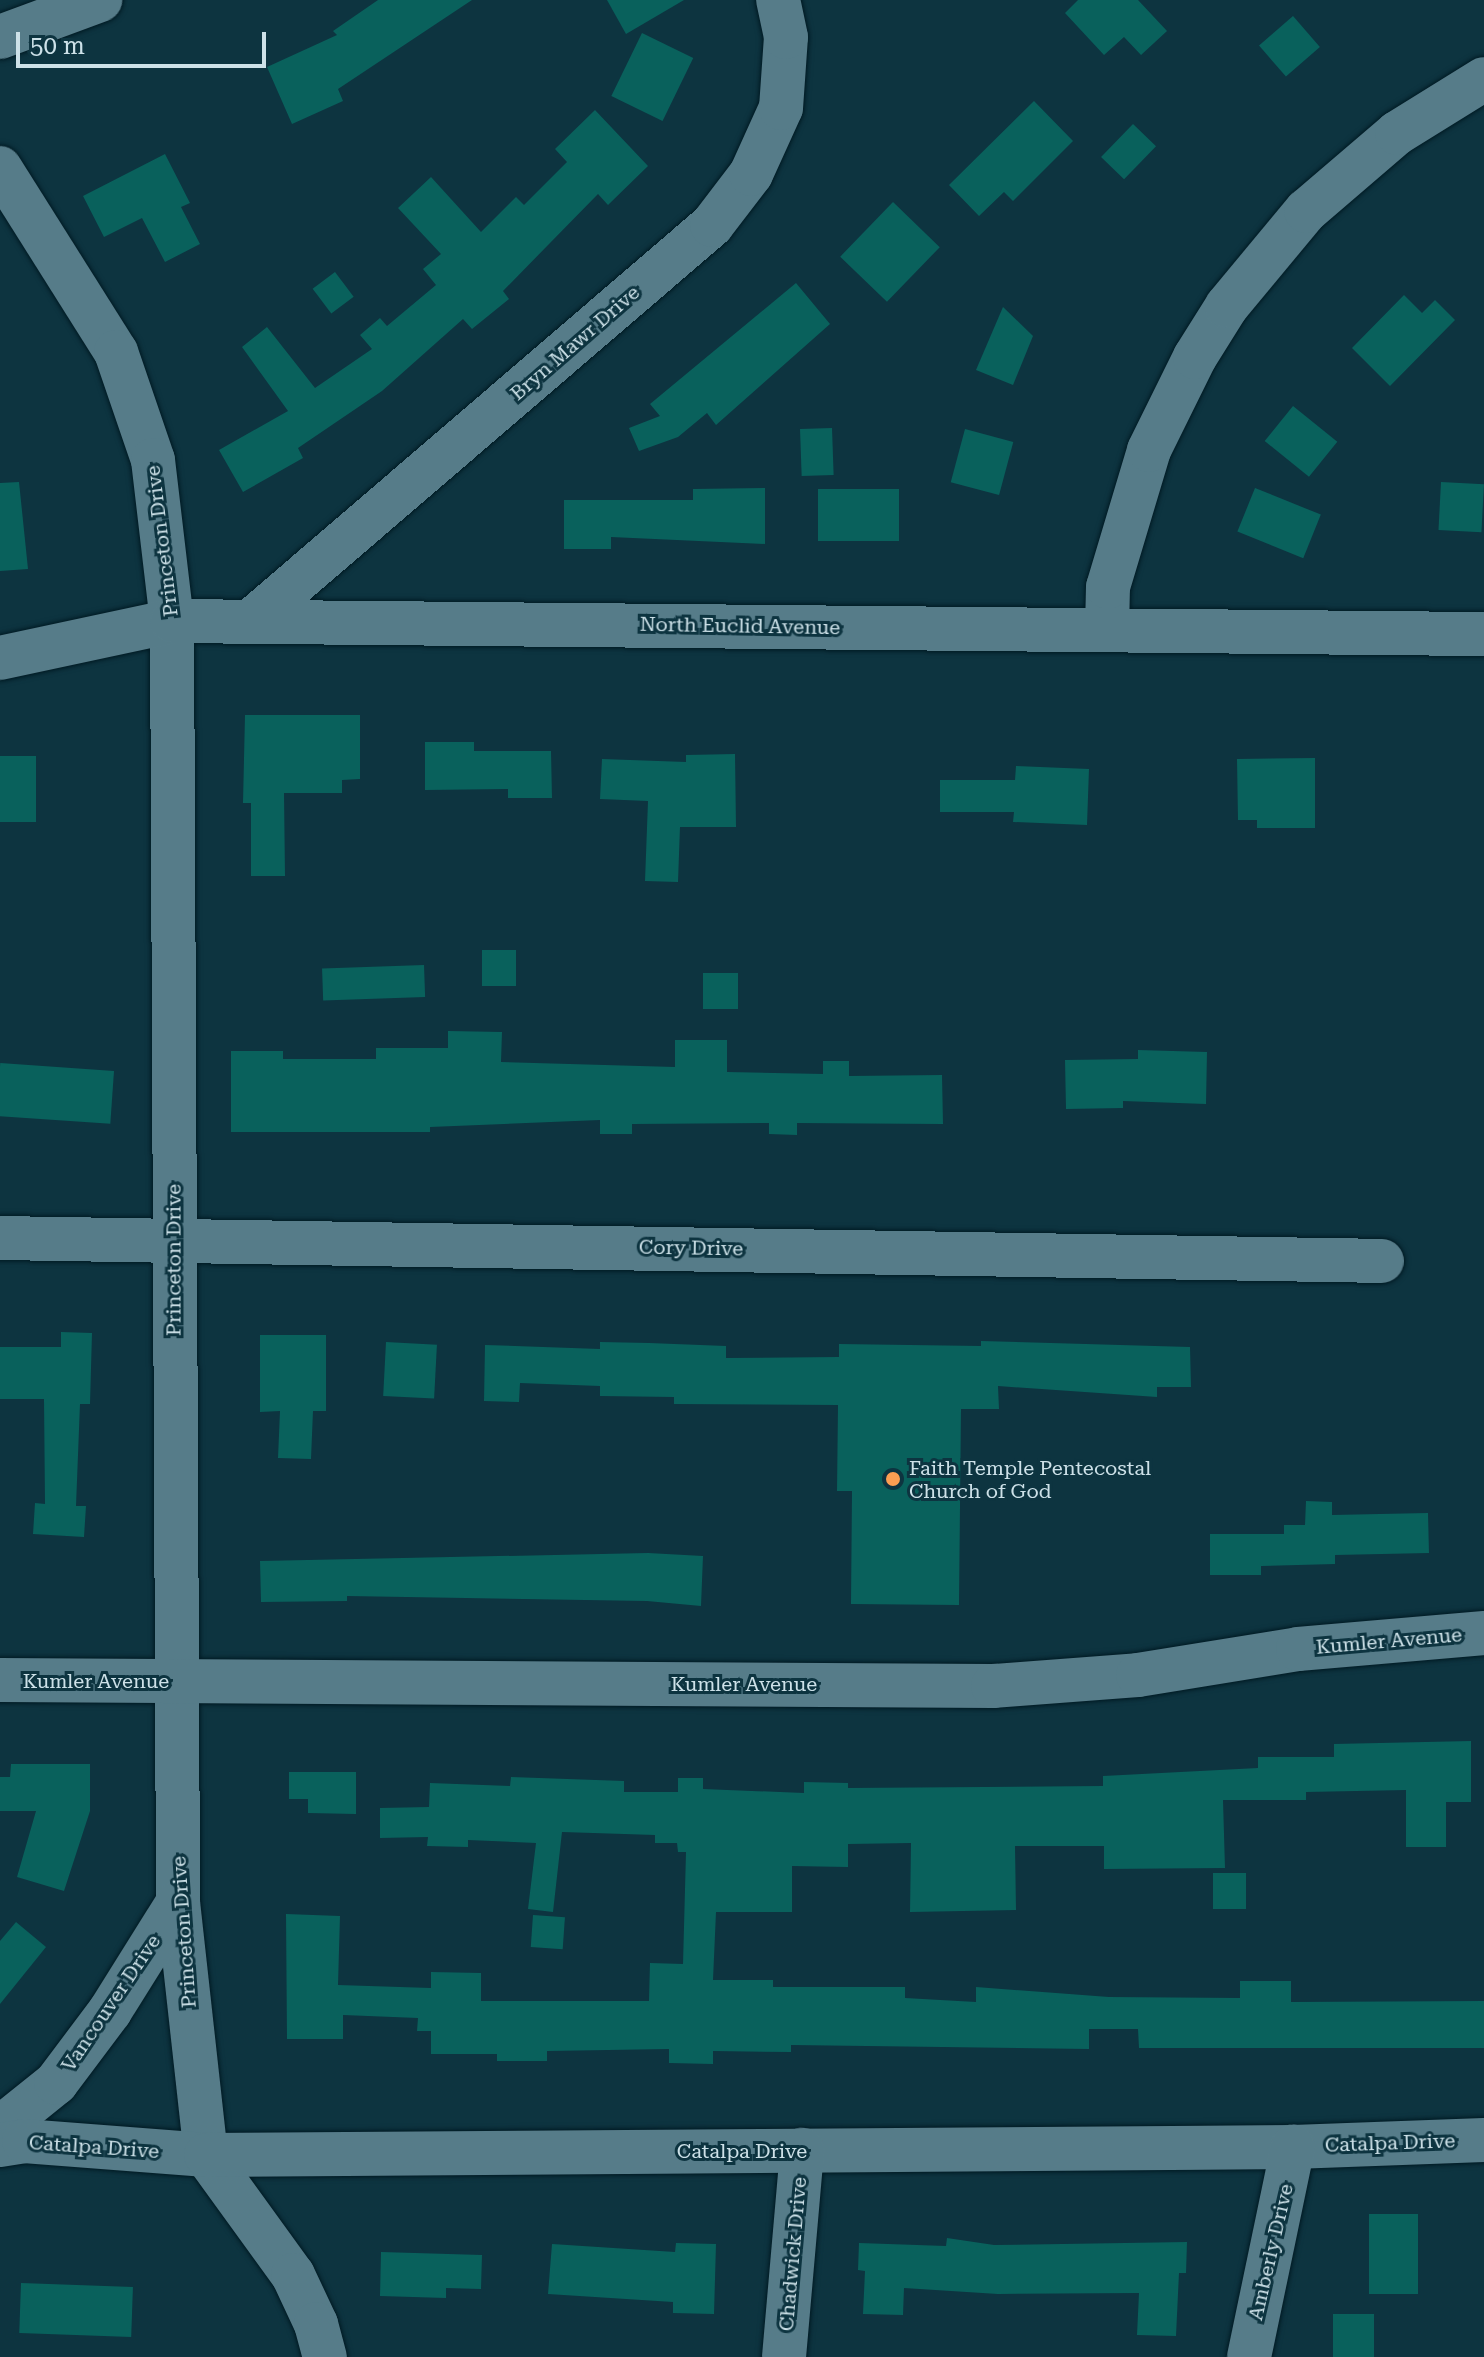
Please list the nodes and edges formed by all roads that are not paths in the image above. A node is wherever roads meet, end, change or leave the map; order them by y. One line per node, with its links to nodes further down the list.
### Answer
1 (100, 0): 3 (street)
2 (778, 0): 6 (street, Bryn Mawr Drive)
3 (0, 37)
4 (1484, 79): 8 (street)
5 (0, 168): 7 (street, Princeton Drive)
6 (252, 620): 7 (street, North Euclid Avenue); 8 (street, North Euclid Avenue)
7 (172, 621): 10 (street, North Euclid Avenue); 12 (street, Princeton Drive)
8 (1107, 630): 9 (street, North Euclid Avenue)
9 (1484, 634)
10 (0, 658)
11 (0, 1238): 12 (street, Cory Drive)
12 (174, 1238): 13 (street, Cory Drive); 16 (street, Princeton Drive)
13 (1382, 1261)
14 (1484, 1633): 16 (street, Kumler Avenue)
15 (0, 1680): 16 (street, Kumler Avenue)
16 (176, 1681): 17 (street, Princeton Drive)
17 (178, 1902): 18 (street, Vancouver Drive); 23 (street, Princeton Drive)
18 (0, 2128)
19 (1484, 2140): 21 (street, Catalpa Drive)
20 (0, 2145): 23 (street, Catalpa Drive)
21 (1293, 2147): 22 (street, Catalpa Drive); 26 (street, Amberly Drive)
22 (802, 2150): 23 (street, Catalpa Drive); 25 (street, Chadwick Drive)
23 (206, 2155): 24 (street, Princeton Drive)
24 (325, 2357)
25 (784, 2357)
26 (1249, 2357)

